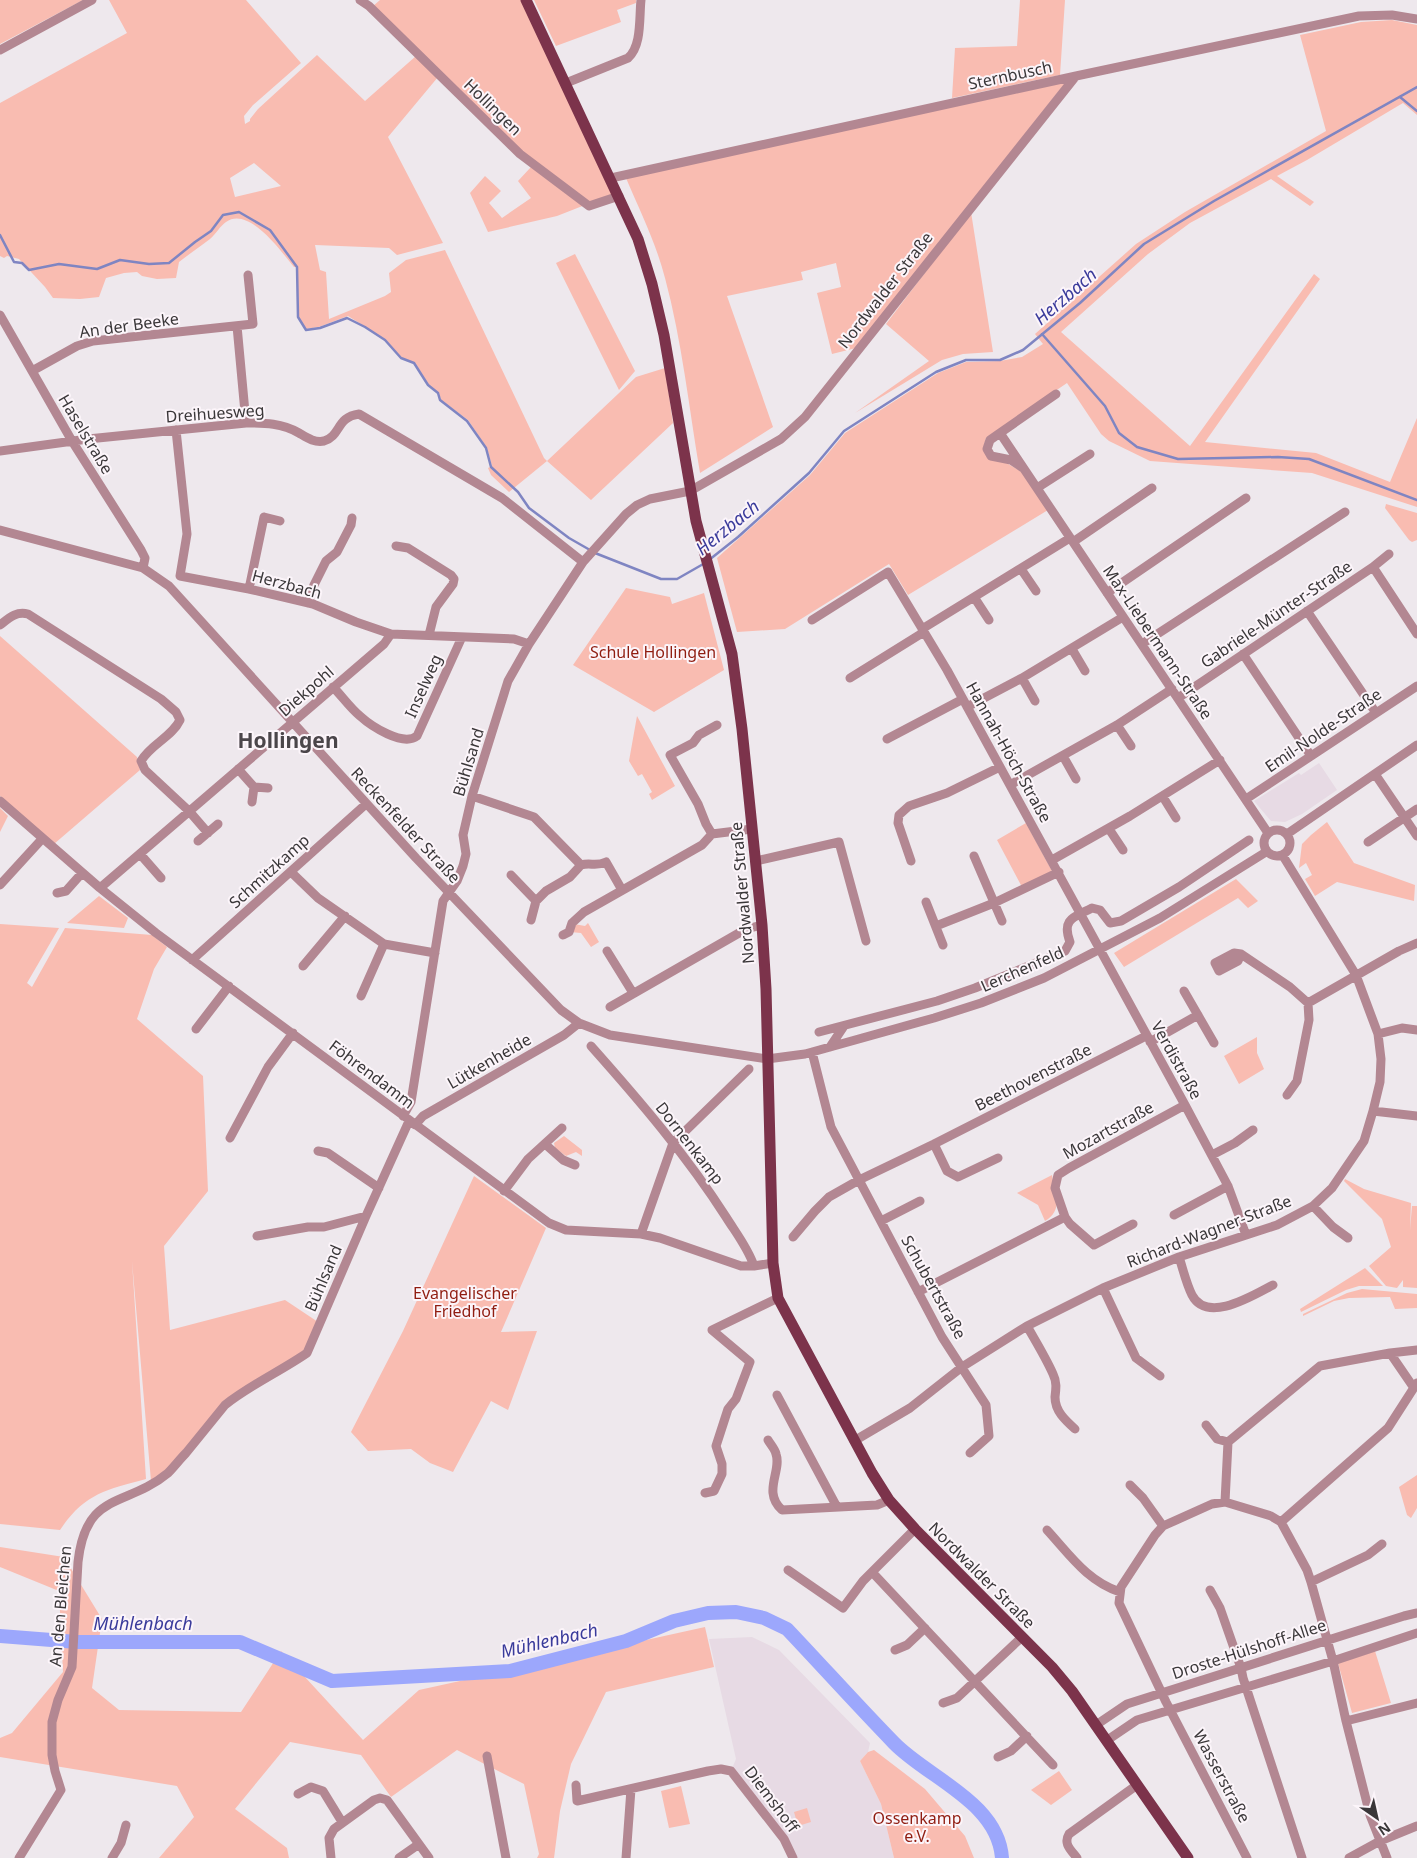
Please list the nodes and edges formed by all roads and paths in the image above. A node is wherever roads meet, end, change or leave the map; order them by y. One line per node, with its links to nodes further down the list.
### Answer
1 (92, 0): 6 (street)
2 (360, 0): 10 (street, Hollingen)
3 (526, 0): 8 (main road, Nordwalder Straße)
4 (641, 0): 8 (street)
5 (1417, 19): 7 (street, Sternbusch)
6 (0, 50)
7 (1076, 76): 9 (street, Sternbusch); 25 (street, Nordwalder Straße)
8 (566, 83): 9 (main road, Nordwalder Straße)
9 (611, 178): 10 (main road, Nordwalder Straße)
10 (619, 196): 25 (main road, Nordwalder Straße)
11 (248, 275): 13 (street, An der Beeke)
12 (0, 315): 14 (street, Haselstraße)
13 (237, 326): 14 (street, An der Beeke); 16 (street)
14 (32, 370): 19 (street, Haselstraße)
15 (1056, 394): 18 (street)
16 (246, 422): 17 (street, Dreihuesweg); 34 (street, Dreihuesweg)
17 (176, 430): 19 (street, Dreihuesweg); 38 (street, Herzbach)
18 (1000, 433): 22 (street, Max-Liebermann-Straße); 22 (street)
19 (72, 442): 20 (street, Dreihuesweg); 36 (street, Haselstraße)
20 (0, 451)
21 (1090, 454): 23 (street)
22 (1023, 468): 23 (street, Max-Liebermann-Straße)
23 (1037, 488): 31 (street, Max-Liebermann-Straße)
24 (1152, 488): 31 (street)
25 (690, 491): 34 (street, Bühlsand); 95 (main road, Nordwalder Straße)
26 (1246, 498): 40 (street)
27 (1344, 512): 54 (street)
28 (352, 518): 42 (street)
29 (280, 521): 38 (street)
30 (0, 530): 36 (street, Reckenfelder Straße)
31 (1072, 540): 37 (street); 40 (street, Max-Liebermann-Straße)
32 (396, 546): 51 (street)
33 (1389, 554): 35 (street, Gabriele-Münter-Straße)
34 (586, 558): 53 (street, Bühlsand)
35 (1373, 567): 43 (street, Gabriele-Münter-Straße); 50 (street)
36 (143, 568): 68 (street, Reckenfelder Straße)
37 (1021, 569): 39 (street); 41 (street)
38 (249, 589): 42 (street, Herzbach)
39 (1036, 592)
40 (1108, 593): 44 (street, Max-Liebermann-Straße)
41 (974, 597): 46 (street); 48 (street)
42 (308, 603): 49 (street, Herzbach)
43 (1308, 611): 56 (street, Gabriele-Münter-Straße); 67 (street)
44 (1123, 617): 54 (street, Max-Liebermann-Straße); 55 (street)
45 (812, 620): 48 (street, Hannah-Höch-Straße)
46 (988, 620)
47 (0, 626): 91 (street)
48 (923, 631): 58 (street); 64 (street, Hannah-Höch-Straße)
49 (391, 634): 51 (street, Herzbach); 61 (street, Diekpohl)
50 (1417, 634)
51 (429, 635): 52 (street, Herzbach)
52 (462, 637): 53 (street, Herzbach); 61 (street, Inselweg)
53 (529, 644): 84 (street, Bühlsand)
54 (1142, 644): 62 (street, Max-Liebermann-Straße)
55 (1072, 649): 57 (street); 59 (street)
56 (1243, 654): 63 (street, Gabriele-Münter-Straße); 75 (street)
57 (1084, 671)
58 (850, 678)
59 (1022, 678): 65 (street); 66 (street)
60 (1417, 686): 67 (street, Emil-Nolde-Straße)
61 (333, 687): 68 (street, Diekpohl)
62 (1172, 689): 63 (street, Max-Liebermann-Straße); 70 (street)
63 (1178, 698): 76 (street, Max-Liebermann-Straße)
64 (962, 699): 66 (street, Hannah-Höch-Straße); 71 (street)
65 (1035, 701)
66 (967, 707): 77 (street, Hannah-Höch-Straße)
67 (1376, 713): 75 (street, Emil-Nolde-Straße)
68 (292, 723): 78 (street, Diekpohl); 89 (street, Reckenfelder Straße)
69 (717, 725): 99 (street)
70 (1117, 725): 73 (street); 74 (street)
71 (888, 740)
72 (1417, 745): 79 (street)
73 (1130, 746)
74 (1063, 756): 80 (street); 81 (street)
75 (1311, 756): 86 (street, Emil-Nolde-Straße)
76 (1220, 760): 85 (street); 86 (street, Max-Liebermann-Straße)
77 (1000, 767): 81 (street, Hannah-Höch-Straße); 114 (street)
78 (238, 770): 82 (street); 91 (street, Diekpohl)
79 (1376, 774): 92 (street); 100 (street)
80 (1076, 779)
81 (1010, 785): 112 (street, Hannah-Höch-Straße)
82 (254, 787): 83 (street); 88 (street)
83 (268, 788)
84 (472, 796): 116 (street); 125 (street, Bühlsand)
85 (1163, 797): 93 (street); 96 (street)
86 (1246, 799): 98 (street, Max-Liebermann-Straße)
87 (0, 802): 102 (street, Föhrendamm)
88 (252, 802)
89 (366, 804): 117 (street, Schmitzkamp); 125 (street, Reckenfelder Straße)
90 (1417, 809): 92 (street)
91 (189, 811): 97 (street); 108 (street, Diekpohl)
92 (1404, 817): 101 (street); 105 (street)
93 (1176, 818)
94 (218, 824): 97 (street)
95 (752, 829): 99 (street); 113 (main road, Nordwalder Straße)
96 (1110, 829): 106 (street); 112 (street)
97 (208, 833): 104 (street)
98 (1268, 833): 100 (street); 107 (street)
99 (712, 834): 124 (street)
100 (1287, 834): 110 (street)
101 (1417, 836)
102 (42, 839): 119 (street, Föhrendamm); 122 (street)
103 (1249, 840): 111 (street)
104 (198, 842)
105 (1368, 842)
106 (1123, 850)
107 (1266, 852): 110 (street); 115 (street, Lerchenfeld)
108 (140, 854): 121 (street); 123 (street, Diekpohl)
109 (974, 856): 129 (street)
110 (1283, 856): 147 (street, Richard-Wagner-Straße)
111 (1223, 859): 115 (street); 130 (street)
112 (1052, 860): 118 (street, Hannah-Höch-Straße)
113 (756, 861): 134 (main road, Nordwalder Straße); 137 (street)
114 (911, 861)
115 (1246, 864): 141 (street, Lerchenfeld)
116 (581, 865): 124 (street); 127 (street)
117 (291, 872): 131 (street); 145 (street, Schmitzkamp)
118 (1058, 872): 129 (street); 130 (street, Hannah-Höch-Straße)
119 (82, 873): 123 (street, Föhrendamm); 126 (street)
120 (511, 875): 127 (street)
121 (161, 878)
122 (0, 885)
123 (100, 888): 145 (street, Föhrendamm)
124 (622, 890): 136 (street)
125 (449, 893): 143 (street, Bühlsand); 155 (street, Reckenfelder Straße)
126 (58, 894)
127 (536, 901): 132 (street)
128 (926, 902): 135 (street)
129 (994, 903): 133 (street); 135 (street)
130 (1081, 914): 141 (street, Hannah-Höch-Straße); 156 (street)
131 (345, 916): 139 (street); 146 (street)
132 (531, 920)
133 (1002, 920)
134 (762, 925): 150 (street); 167 (main road, Nordwalder Straße)
135 (936, 926): 140 (street)
136 (563, 935)
137 (866, 941)
138 (1417, 943): 147 (street)
139 (384, 944): 143 (street); 151 (street)
140 (943, 945)
141 (1099, 950): 162 (street, Verdistraße); 165 (street, Lerchenfeld)
142 (607, 952): 150 (street)
143 (435, 953): 173 (street, Bühlsand)
144 (1241, 954): 152 (street)
145 (192, 960): 148 (street, Föhrendamm)
146 (303, 966)
147 (1356, 975): 152 (street); 161 (street, Richard-Wagner-Straße)
148 (229, 986): 157 (street); 160 (street, Föhrendamm)
149 (1184, 991): 154 (street)
150 (634, 993): 153 (street)
151 (361, 996)
152 (1308, 1003): 169 (street)
153 (610, 1007)
154 (1198, 1015): 162 (street, Beethovenstraße); 163 (street)
155 (579, 1023): 167 (street, Reckenfelder Straße); 173 (street, Lütkenheide)
156 (844, 1026): 159 (street); 165 (street)
157 (196, 1029)
158 (1417, 1030): 161 (street)
159 (819, 1032)
160 (294, 1033): 173 (street, Föhrendamm); 176 (street)
161 (1378, 1034): 171 (street, Richard-Wagner-Straße)
162 (1148, 1039): 170 (street, Verdistraße); 179 (street, Beethovenstraße)
163 (1214, 1043)
164 (591, 1046): 177 (street, Dornenkamp)
165 (830, 1047): 166 (street, Lerchenfeld)
166 (812, 1052): 167 (street, Lerchenfeld); 184 (street, Schubertstraße)
167 (767, 1060): 201 (main road, Nordwalder Straße)
168 (749, 1069): 177 (street)
169 (1287, 1095)
170 (1185, 1105): 181 (street, Verdistraße); 192 (street, Mozartstraße)
171 (1373, 1111): 172 (street); 189 (street, Richard-Wagner-Straße)
172 (1417, 1116)
173 (409, 1121): 186 (street, Bühlsand); 187 (street, Föhrendamm)
174 (562, 1128): 178 (street)
175 (1253, 1130): 181 (street)
176 (230, 1138)
177 (673, 1142): 195 (street); 202 (street, Dornenkamp)
178 (545, 1144): 183 (street); 187 (street)
179 (934, 1144): 182 (street); 184 (street, Beethovenstraße)
180 (318, 1151): 186 (street)
181 (1212, 1155): 185 (street, Verdistraße)
182 (998, 1158)
183 (575, 1165)
184 (858, 1180): 193 (street, Schubertstraße); 198 (street, Beethovenstraße)
185 (1228, 1186): 190 (street); 196 (street, Verdistraße)
186 (379, 1188): 191 (street, Bühlsand)
187 (504, 1191): 195 (street, Föhrendamm)
188 (920, 1201): 193 (street)
189 (1312, 1206): 196 (street, Richard-Wagner-Straße); 199 (street)
190 (1174, 1215)
191 (366, 1216): 197 (street, Bühlsand); 209 (street, Bühlsand)
192 (1065, 1217): 194 (street, Mozartstraße); 205 (street)
193 (881, 1221): 205 (street, Schubertstraße)
194 (1133, 1224)
195 (641, 1234): 202 (street, Föhrendamm)
196 (1246, 1235): 200 (street, Richard-Wagner-Straße)
197 (257, 1236)
198 (793, 1237)
199 (1348, 1238)
200 (1179, 1257): 203 (street); 204 (street, Richard-Wagner-Straße)
201 (773, 1263): 202 (street, Föhrendamm); 206 (main road, Nordwalder Straße)
202 (754, 1266)
203 (1273, 1285)
204 (1103, 1288): 207 (street, Richard-Wagner-Straße); 212 (street)
205 (918, 1292): 211 (street, Schubertstraße)
206 (778, 1298): 218 (main road, Nordwalder Straße); 222 (street)
207 (1027, 1326): 211 (street, Richard-Wagner-Straße); 216 (street)
208 (1417, 1350): 210 (street)
209 (307, 1353): 266 (street, An den Bleichen)
210 (1390, 1353): 213 (street); 219 (street)
211 (962, 1367): 218 (street, Richard-Wagner-Straße); 220 (street, Schubertstraße)
212 (1160, 1376)
213 (1416, 1386): 226 (street)
214 (777, 1395): 225 (street)
215 (1206, 1425): 219 (street)
216 (1075, 1429)
217 (768, 1440): 225 (street)
218 (854, 1441): 223 (main road, Nordwalder Straße)
219 (1228, 1442): 224 (street)
220 (970, 1453)
221 (1130, 1485): 227 (street)
222 (705, 1493)
223 (889, 1500): 225 (street); 228 (main road, Nordwalder Straße)
224 (1225, 1502): 226 (street); 227 (street)
225 (837, 1507)
226 (1281, 1522): 233 (street)
227 (1163, 1526): 235 (street)
228 (915, 1529): 232 (street); 239 (main road, Nordwalder Straße)
229 (1047, 1530): 235 (street)
230 (1382, 1544): 233 (street)
231 (788, 1570): 232 (street)
232 (872, 1572): 237 (street)
233 (1311, 1582): 240 (street)
234 (1210, 1590): 243 (street)
235 (1120, 1592): 246 (street, Wasserstraße)
236 (1417, 1614): 240 (street, Droste-Hülshoff-Allee)
237 (925, 1628): 241 (street); 244 (street)
238 (1417, 1633): 242 (street, Droste-Hülshoff-Allee)
239 (1021, 1638): 244 (street); 251 (main road, Nordwalder Straße)
240 (1326, 1640): 242 (street); 243 (street, Droste-Hülshoff-Allee)
241 (895, 1650)
242 (1333, 1661): 245 (street, Droste-Hülshoff-Allee); 250 (street)
243 (1241, 1668): 245 (street); 246 (street, Droste-Hülshoff-Allee)
244 (975, 1681): 248 (street); 252 (street)
245 (1246, 1686): 249 (street, Droste-Hülshoff-Allee); 277 (street)
246 (1162, 1693): 249 (street, Wasserstraße); 251 (street, Droste-Hülshoff-Allee)
247 (1417, 1703): 250 (street)
248 (944, 1704)
249 (1170, 1709): 253 (street, Droste-Hülshoff-Allee); 276 (street, Wasserstraße)
250 (1346, 1721): 264 (street)
251 (1096, 1725): 253 (main road, Nordwalder Straße)
252 (1026, 1736): 255 (street); 256 (street)
253 (1106, 1741): 258 (main road, Nordwalder Straße)
254 (487, 1756): 271 (street)
255 (998, 1756)
256 (1052, 1765)
257 (576, 1785): 259 (street, Diemshoff)
258 (1137, 1786): 274 (street); 275 (main road, Nordwalder Straße)
259 (631, 1789): 272 (street); 273 (street, Diemshoff)
260 (298, 1794): 261 (street)
261 (342, 1822): 265 (street); 268 (street)
262 (126, 1825): 267 (street)
263 (1417, 1826): 264 (street)
264 (1380, 1842): 278 (street); 279 (street)
265 (419, 1844): 269 (street); 270 (street)
266 (19, 1858)
267 (112, 1858)
268 (331, 1858)
269 (399, 1858)
270 (429, 1858)
271 (506, 1858)
272 (626, 1858)
273 (793, 1858)
274 (1077, 1858)
275 (1188, 1858)
276 (1247, 1858)
277 (1302, 1858)
278 (1350, 1858)
279 (1387, 1858)

